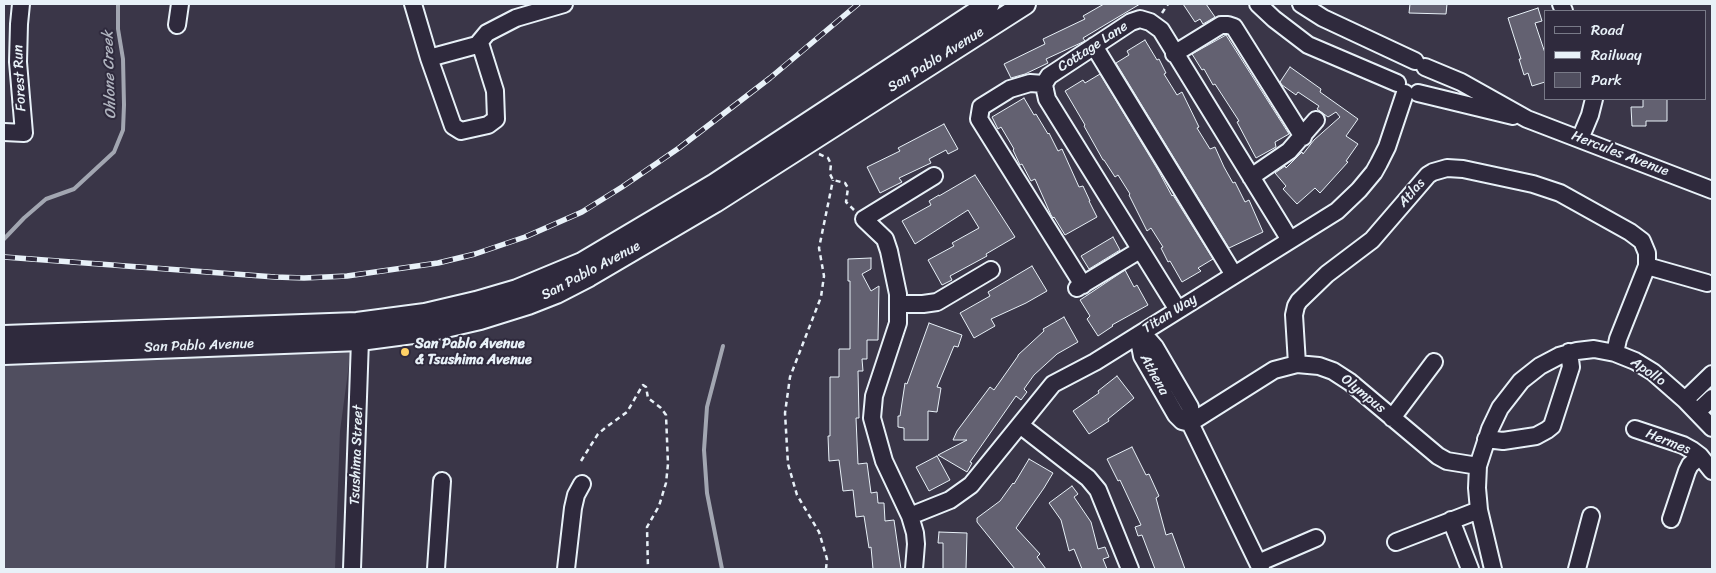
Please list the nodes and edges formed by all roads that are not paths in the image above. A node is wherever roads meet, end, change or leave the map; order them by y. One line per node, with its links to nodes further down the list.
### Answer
1 (21, 4): 20 (street, Forest Run)
2 (180, 4): 9 (street)
3 (413, 4): 13 (street)
4 (564, 4): 10 (street)
5 (990, 4): 35 (main road, San Pablo Avenue)
6 (1025, 4): 36 (main road, San Pablo Avenue)
7 (1258, 4): 16 (street, Hercules Avenue)
8 (1301, 4): 14 (street, Hercules Avenue)
9 (177, 24)
10 (480, 42): 13 (street); 13 (street)
11 (1094, 46): 12 (street, Cottage Lane); 15 (street, Cottage Lane); 30 (street)
12 (1174, 54): 21 (street); 24 (street, Cottage Lane)
13 (429, 58)
14 (1420, 64): 16 (street); 16 (street); 18 (street, Hercules Avenue)
15 (1044, 84): 27 (street); 27 (street)
16 (1407, 90): 18 (street, Hercules Avenue); 26 (street, Titan Way)
17 (1594, 100): 22 (street)
18 (1527, 119): 22 (street, Hercules Avenue)
19 (1316, 120): 21 (street)
20 (4, 132)
21 (1303, 137): 24 (street)
22 (1580, 138): 25 (street, Hercules Avenue)
23 (934, 176): 32 (street)
24 (1250, 177): 26 (street, Cottage Lane)
25 (1712, 190)
26 (1290, 240): 30 (street, Titan Way)
27 (1140, 250): 33 (street)
28 (1647, 266): 31 (street); 38 (street); 41 (street, Atlas)
29 (991, 270): 32 (street)
30 (1234, 275): 33 (street, Titan Way)
31 (1707, 282)
32 (899, 304): 58 (street)
33 (1178, 310): 34 (street, Titan Way)
34 (1138, 335): 47 (street, Athena); 48 (street, Titan Way)
35 (4, 336)
36 (360, 340): 39 (main road, San Pablo Avenue); 65 (street, Tsushima Street)
37 (1569, 352): 38 (street, Apollo); 51 (street, Apollo); 51 (street)
38 (1615, 353): 44 (street, Apollo)
39 (4, 354)
40 (1434, 362): 46 (street)
41 (1297, 364): 46 (street, Olympus); 47 (street, Olympus)
42 (1712, 374): 44 (street)
43 (1712, 398): 45 (street)
44 (1685, 400): 45 (street, Apollo)
45 (1698, 412): 49 (street, Apollo)
46 (1392, 418): 53 (street, Olympus)
47 (1190, 423): 64 (street, Athena)
48 (1020, 425): 58 (street, Titan Way); 69 (street)
49 (1712, 428)
50 (1635, 429): 52 (street, Hermes)
51 (1486, 439): 53 (street, Apollo)
52 (1700, 456): 54 (street, Hermes); 60 (street, Hermes)
53 (1478, 466): 57 (street, Apollo)
54 (1712, 471)
55 (442, 481): 66 (street)
56 (582, 484): 67 (street)
57 (1478, 510): 61 (street); 71 (street, Apollo)
58 (910, 516): 68 (street)
59 (1591, 516): 72 (street)
60 (1671, 519)
61 (1451, 520): 63 (street); 70 (street)
62 (1316, 538): 64 (street, Athena)
63 (1396, 542)
64 (1259, 566)
65 (352, 569)
66 (436, 569)
67 (566, 569)
68 (914, 569)
69 (1130, 569)
70 (1470, 569)
71 (1493, 569)
72 (1577, 569)

